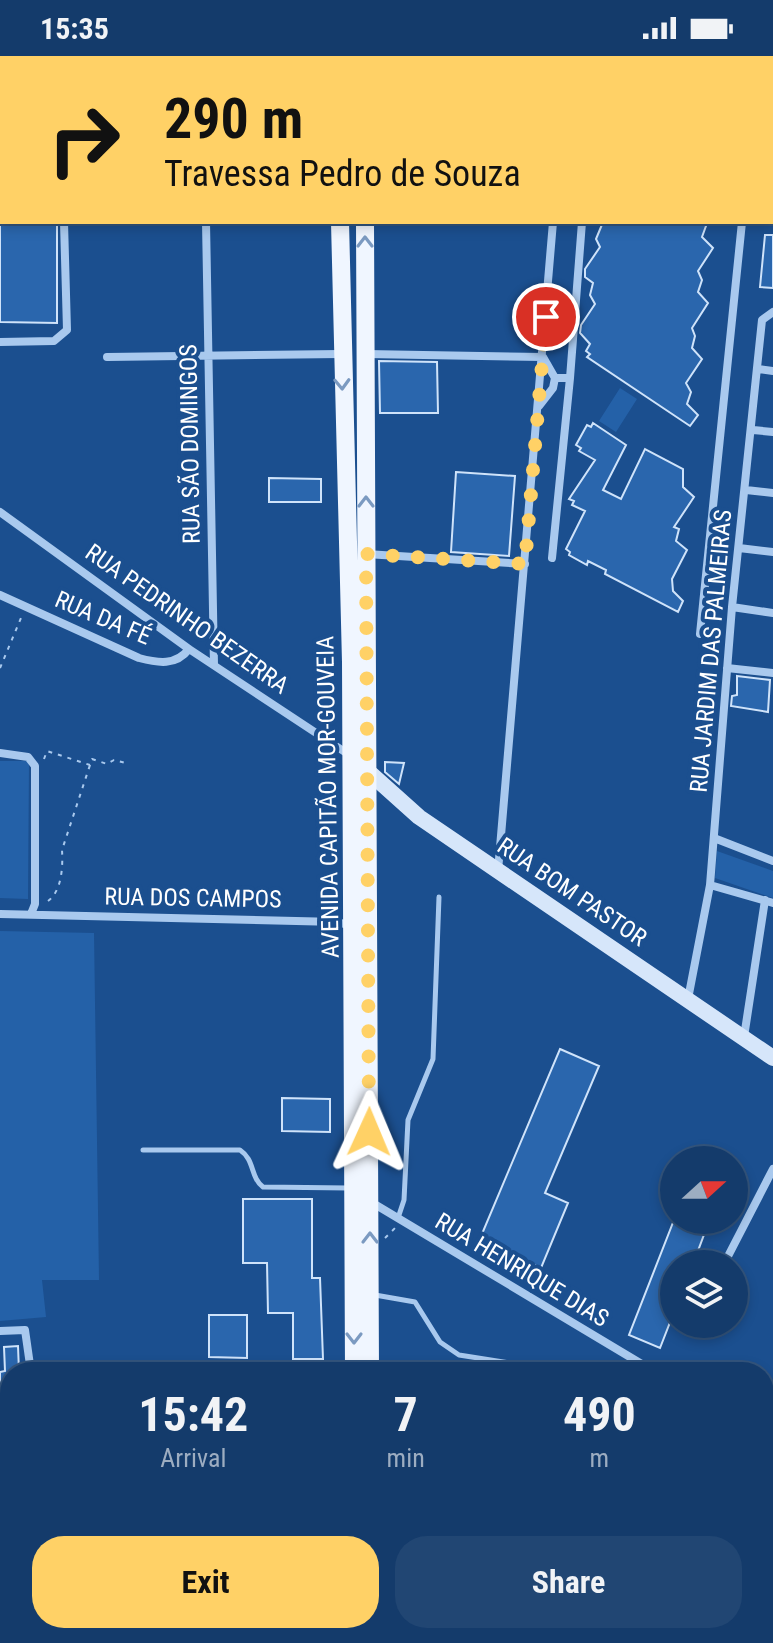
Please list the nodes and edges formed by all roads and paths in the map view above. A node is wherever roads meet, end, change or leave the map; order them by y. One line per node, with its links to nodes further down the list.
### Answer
1 (64, 224): 9 (street)
2 (206, 224): 12 (street, RUA SÃO DOMINGOS)
3 (340, 224): 10 (main road, AVENIDA CAPITÃO MOR-GOUVEIA)
4 (365, 224): 11 (main road, AVENIDA CAPITÃO MOR-GOUVEIA, one-way to 4)
5 (553, 224): 14 (street)
6 (582, 224): 18 (street)
7 (742, 224): 34 (street)
8 (773, 312): 15 (street, RUA JARDIM DAS PALMEIRAS)
9 (0, 342)
10 (341, 354): 12 (street); 41 (main road, AVENIDA CAPITÃO MOR-GOUVEIA, one-way to 41)
11 (365, 354): 14 (street); 27 (main road, AVENIDA CAPITÃO MOR-GOUVEIA, one-way to 11)
12 (208, 355): 13 (street); 36 (street, RUA SÃO DOMINGOS)
13 (107, 357)
14 (543, 357): 17 (street); 19 (street)
15 (758, 369): 16 (street); 20 (street, RUA JARDIM DAS PALMEIRAS)
16 (773, 371)
17 (555, 378): 18 (street); 19 (street)
18 (570, 378): 28 (street)
19 (539, 407): 29 (street)
20 (753, 430): 21 (street); 22 (street, RUA JARDIM DAS PALMEIRAS)
21 (773, 432)
22 (746, 490): 23 (street); 25 (street, RUA JARDIM DAS PALMEIRAS)
23 (773, 493)
24 (0, 512): 35 (street, RUA PEDRINHO BEZERRA)
25 (739, 548): 26 (street); 32 (street, RUA JARDIM DAS PALMEIRAS)
26 (773, 552)
27 (366, 554): 29 (street); 45 (main road, AVENIDA CAPITÃO MOR-GOUVEIA)
28 (552, 558)
29 (525, 564): 48 (street)
30 (0, 595): 31 (street, RUA DA FÉ)
31 (26, 606): 35 (street, RUA DA FÉ); 37 (path)
32 (732, 607): 33 (street); 38 (street, RUA JARDIM DAS PALMEIRAS)
33 (773, 613)
34 (700, 634)
35 (189, 649): 36 (street, RUA PEDRINHO BEZERRA)
36 (214, 665): 41 (street, RUA PEDRINHO BEZERRA)
37 (0, 668)
38 (727, 668): 39 (street); 46 (street, RUA JARDIM DAS PALMEIRAS)
39 (773, 673)
40 (0, 753): 42 (street)
41 (352, 756): 45 (main road, RUA BOM PASTOR); 55 (main road, AVENIDA CAPITÃO MOR-GOUVEIA)
42 (32, 759): 44 (path); 52 (street)
43 (126, 763): 44 (path)
44 (90, 765): 52 (path)
45 (367, 771): 48 (main road, RUA BOM PASTOR); 59 (main road, AVENIDA CAPITÃO MOR-GOUVEIA)
46 (714, 838): 47 (street); 49 (street, RUA JARDIM DAS PALMEIRAS)
47 (773, 861)
48 (498, 872): 56 (main road, RUA BOM PASTOR)
49 (710, 885): 51 (street); 56 (street, RUA JARDIM DAS PALMEIRAS)
50 (439, 897): 64 (lane)
51 (769, 901): 57 (street)
52 (35, 904): 54 (street)
53 (0, 914): 54 (street, RUA DOS CAMPOS)
54 (31, 914): 55 (street, RUA DOS CAMPOS)
55 (353, 928): 59 (main road, AVENIDA CAPITÃO MOR-GOUVEIA)
56 (688, 999): 57 (main road, RUA BOM PASTOR)
57 (744, 1038): 58 (main road, RUA BOM PASTOR)
58 (773, 1058)
59 (362, 1087): 62 (main road, AVENIDA CAPITÃO MOR-GOUVEIA); 63 (main road, AVENIDA CAPITÃO MOR-GOUVEIA)
60 (143, 1150): 62 (lane)
61 (773, 1169): 65 (street)
62 (353, 1188): 69 (main road, AVENIDA CAPITÃO MOR-GOUVEIA, one-way to 69)
63 (370, 1202): 64 (street, RUA HENRIQUE DIAS); 66 (main road, AVENIDA CAPITÃO MOR-GOUVEIA, one-way to 63)
64 (397, 1219): 72 (street, RUA HENRIQUE DIAS)
65 (731, 1250)
66 (370, 1294): 70 (main road, AVENIDA CAPITÃO MOR-GOUVEIA); 71 (lane)
67 (0, 1331): 68 (street)
68 (30, 1362)
69 (354, 1362)
70 (370, 1362)
71 (503, 1362)
72 (638, 1362)

